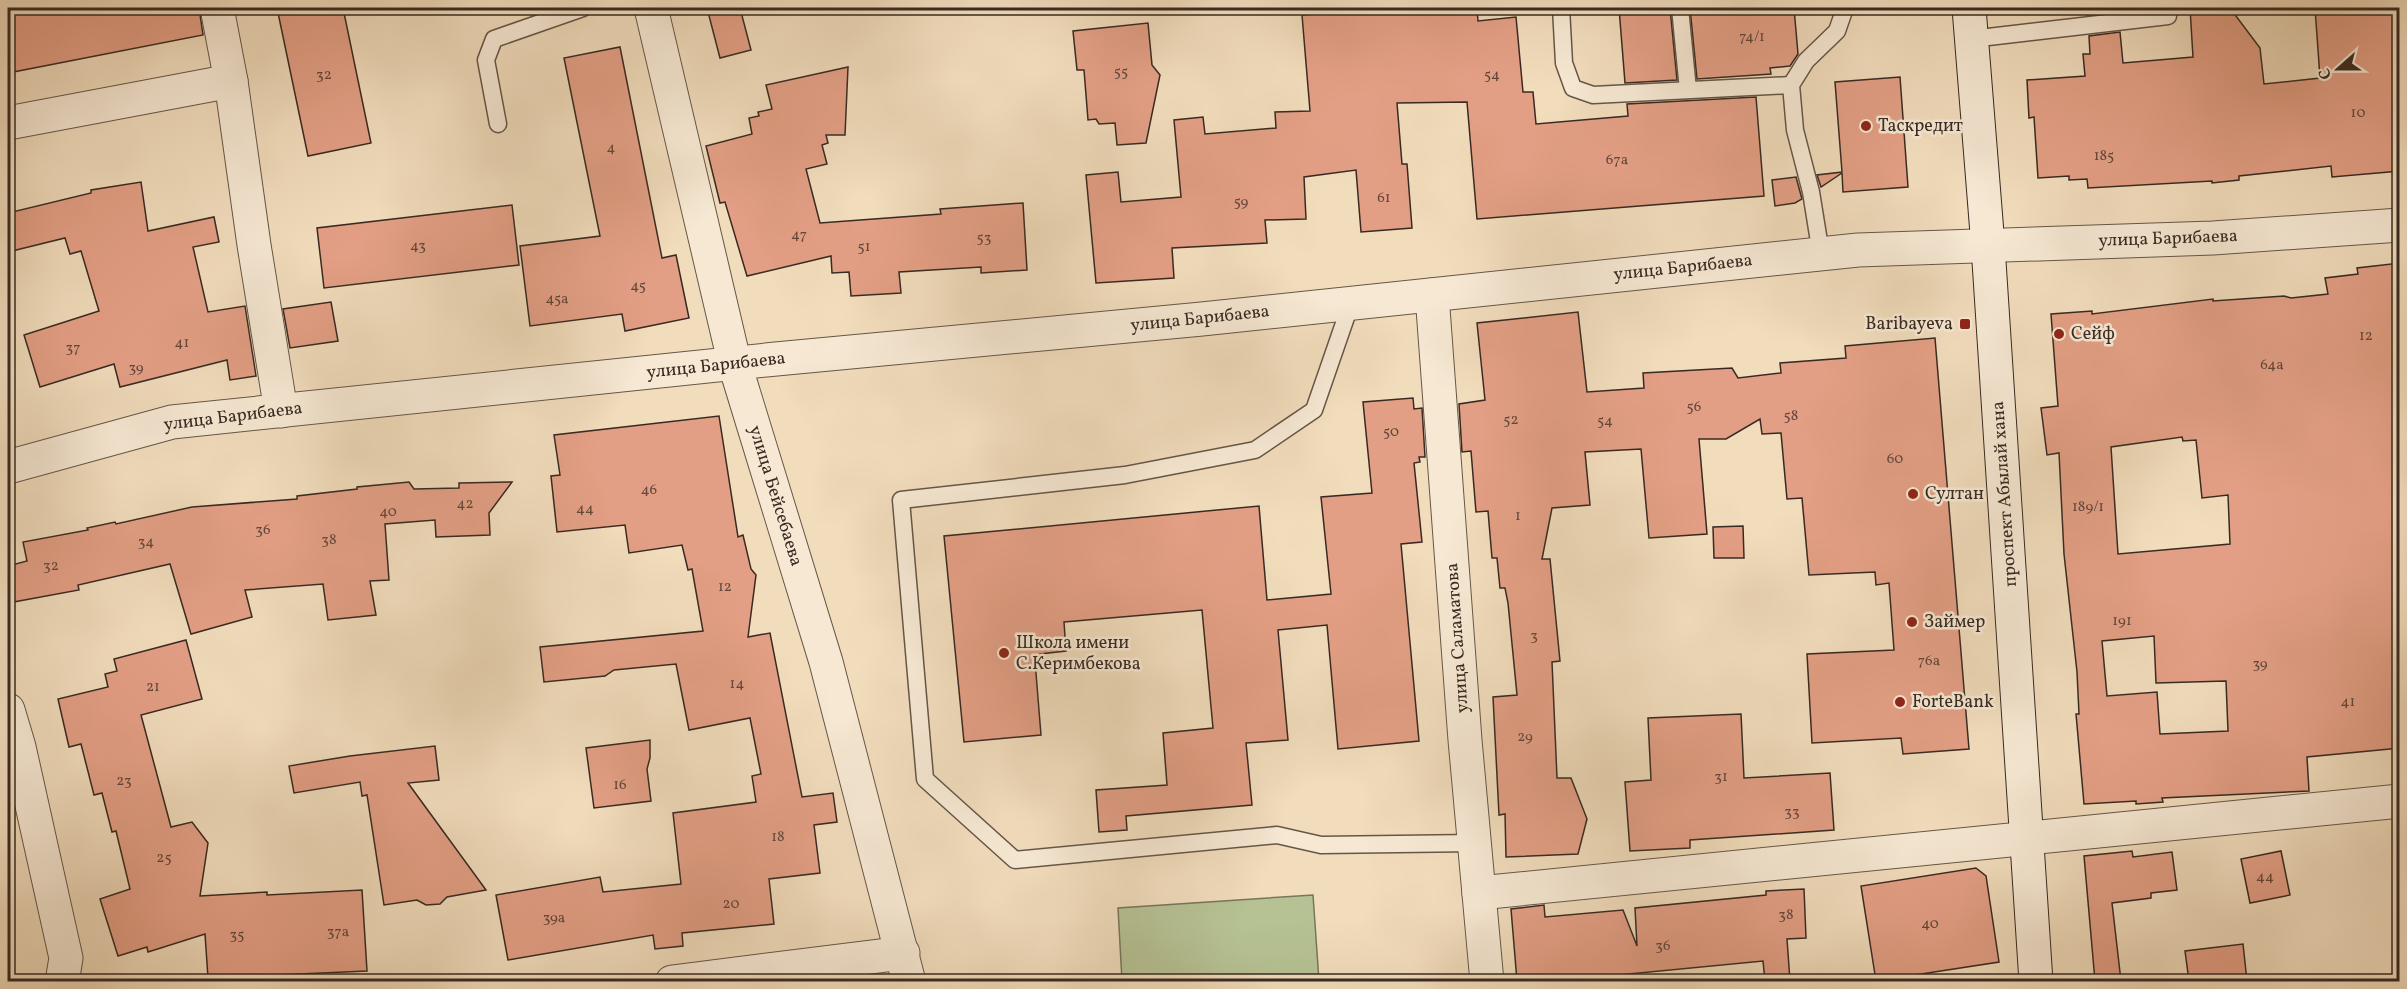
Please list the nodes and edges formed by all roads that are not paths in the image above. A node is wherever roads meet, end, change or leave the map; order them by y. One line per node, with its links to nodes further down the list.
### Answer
1 (218, 8): 9 (street)
2 (583, 8): 13 (lane)
3 (651, 8): 19 (street, улица Бейсебаева)
4 (1561, 8): 11 (lane)
5 (1680, 8): 11 (lane)
6 (1845, 8): 10 (lane)
7 (2168, 16): 8 (lane)
8 (1970, 23): 15 (street, проспект Абылай хана)
9 (231, 81): 12 (street); 20 (street)
10 (1791, 85): 11 (lane); 16 (lane)
11 (1688, 90)
12 (8, 123)
13 (498, 124)
14 (2400, 225): 15 (street, улица Барибаева)
15 (1988, 246): 16 (street, улица Барибаева); 24 (street, проспект Абылай хана)
16 (1821, 254): 17 (street, улица Барибаева)
17 (1432, 295): 18 (street, улица Барибаева); 25 (street, улица Саламатова)
18 (1351, 303): 19 (street, улица Барибаева); 25 (lane)
19 (735, 365): 20 (street, улица Барибаева); 27 (street, улица Бейсебаева)
20 (281, 411): 21 (street, улица Барибаева)
21 (8, 467)
22 (8, 710): 28 (street)
23 (2400, 801): 24 (street)
24 (2028, 839): 26 (street); 31 (street, проспект Абылай хана)
25 (1475, 843): 26 (street, улица Саламатова)
26 (1479, 893): 30 (street, улица Саламатова)
27 (906, 967): 29 (street)
28 (62, 981)
29 (672, 981)
30 (1487, 981)
31 (2036, 981)

